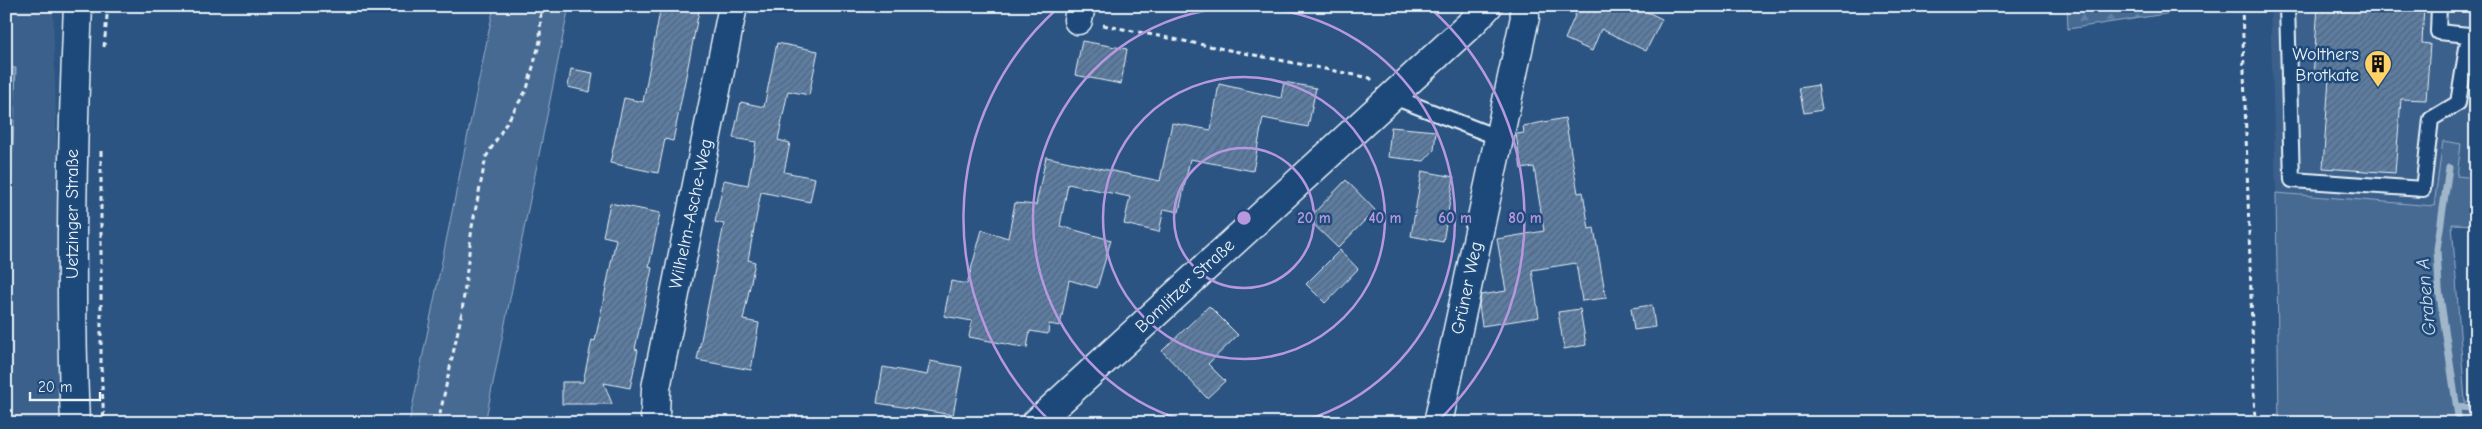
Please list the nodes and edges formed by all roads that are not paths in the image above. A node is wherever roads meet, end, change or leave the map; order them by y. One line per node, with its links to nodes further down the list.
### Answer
1 (78, 6): 9 (street, Uetzinger Straße)
2 (733, 6): 10 (street, Wilhelm-Asche-Weg)
3 (1488, 6): 7 (street, Bomlitzer Straße)
4 (1524, 6): 8 (street, Grüner Weg)
5 (2287, 6): 6 (lane)
6 (2439, 6)
7 (1391, 96): 8 (lane); 11 (street, Bomlitzer Straße)
8 (1499, 138): 12 (street, Grüner Weg)
9 (75, 423)
10 (658, 423)
11 (1036, 423)
12 (1438, 423)

